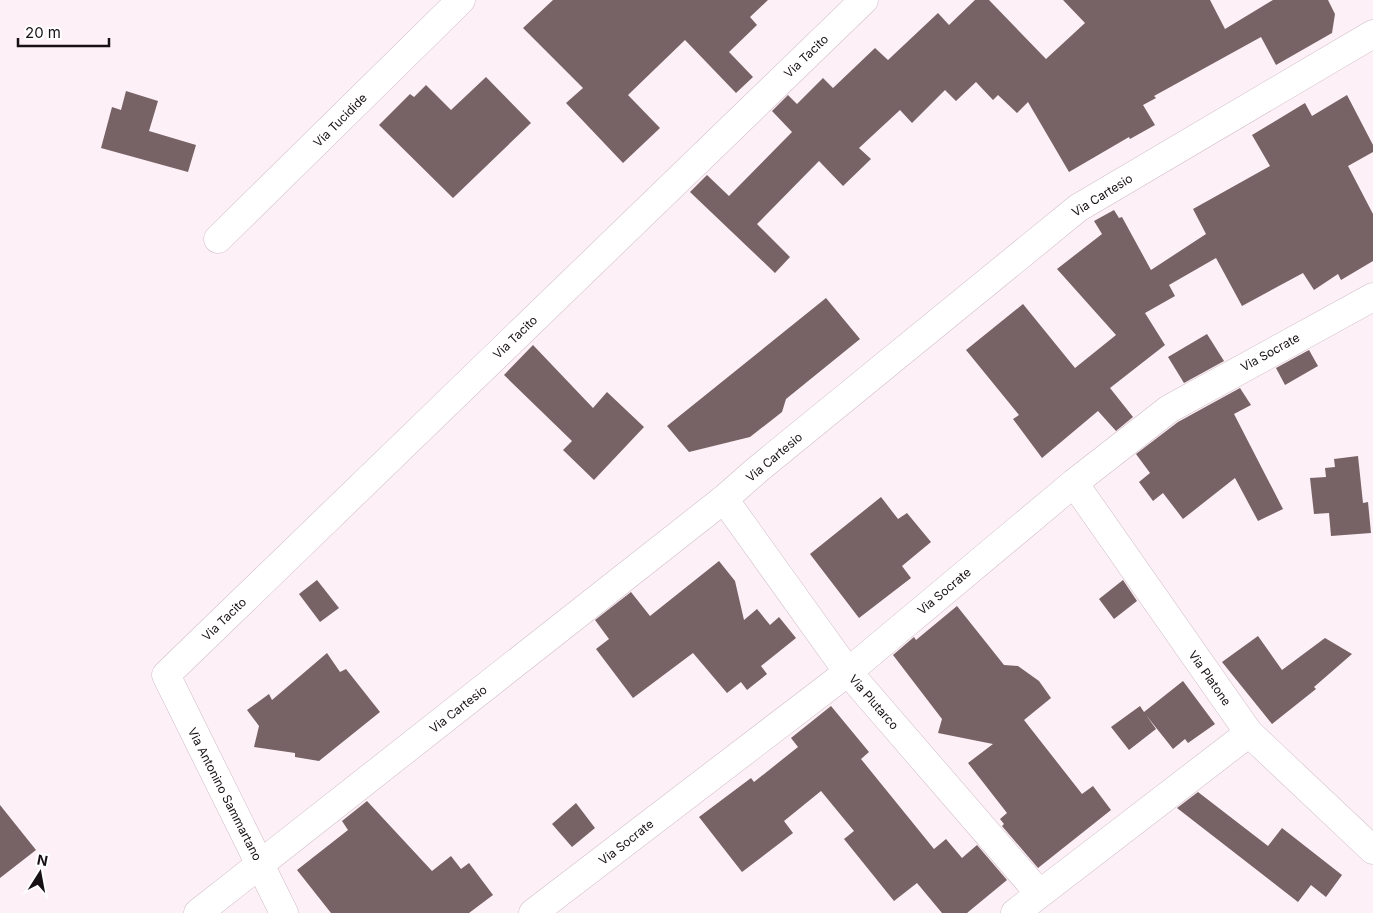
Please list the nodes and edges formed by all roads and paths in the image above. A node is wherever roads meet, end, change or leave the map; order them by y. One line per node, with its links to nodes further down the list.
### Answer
1 (461, 0): 4 (street, Via Tucidide)
2 (864, 0): 9 (street, Via Tacito)
3 (1373, 34): 7 (street, Via Cartesio)
4 (218, 239)
5 (1373, 297): 6 (street, Via Socrate)
6 (1074, 482): 8 (street, Via Socrate); 10 (street, Via Platone)
7 (724, 499): 8 (street, Via Plutarco); 12 (street, Via Cartesio)
8 (848, 672): 13 (street, Via Plutarco); 16 (street, Via Socrate)
9 (166, 675): 12 (street, Via Antonino Sammartano)
10 (1249, 733): 11 (street, Via Platone); 13 (street)
11 (1373, 850)
12 (261, 865): 14 (street, Via Cartesio); 15 (street, Via Antonino Sammartano)
13 (1039, 893): 17 (street)
14 (198, 913)
15 (284, 913)
16 (533, 913)
17 (1015, 913)

